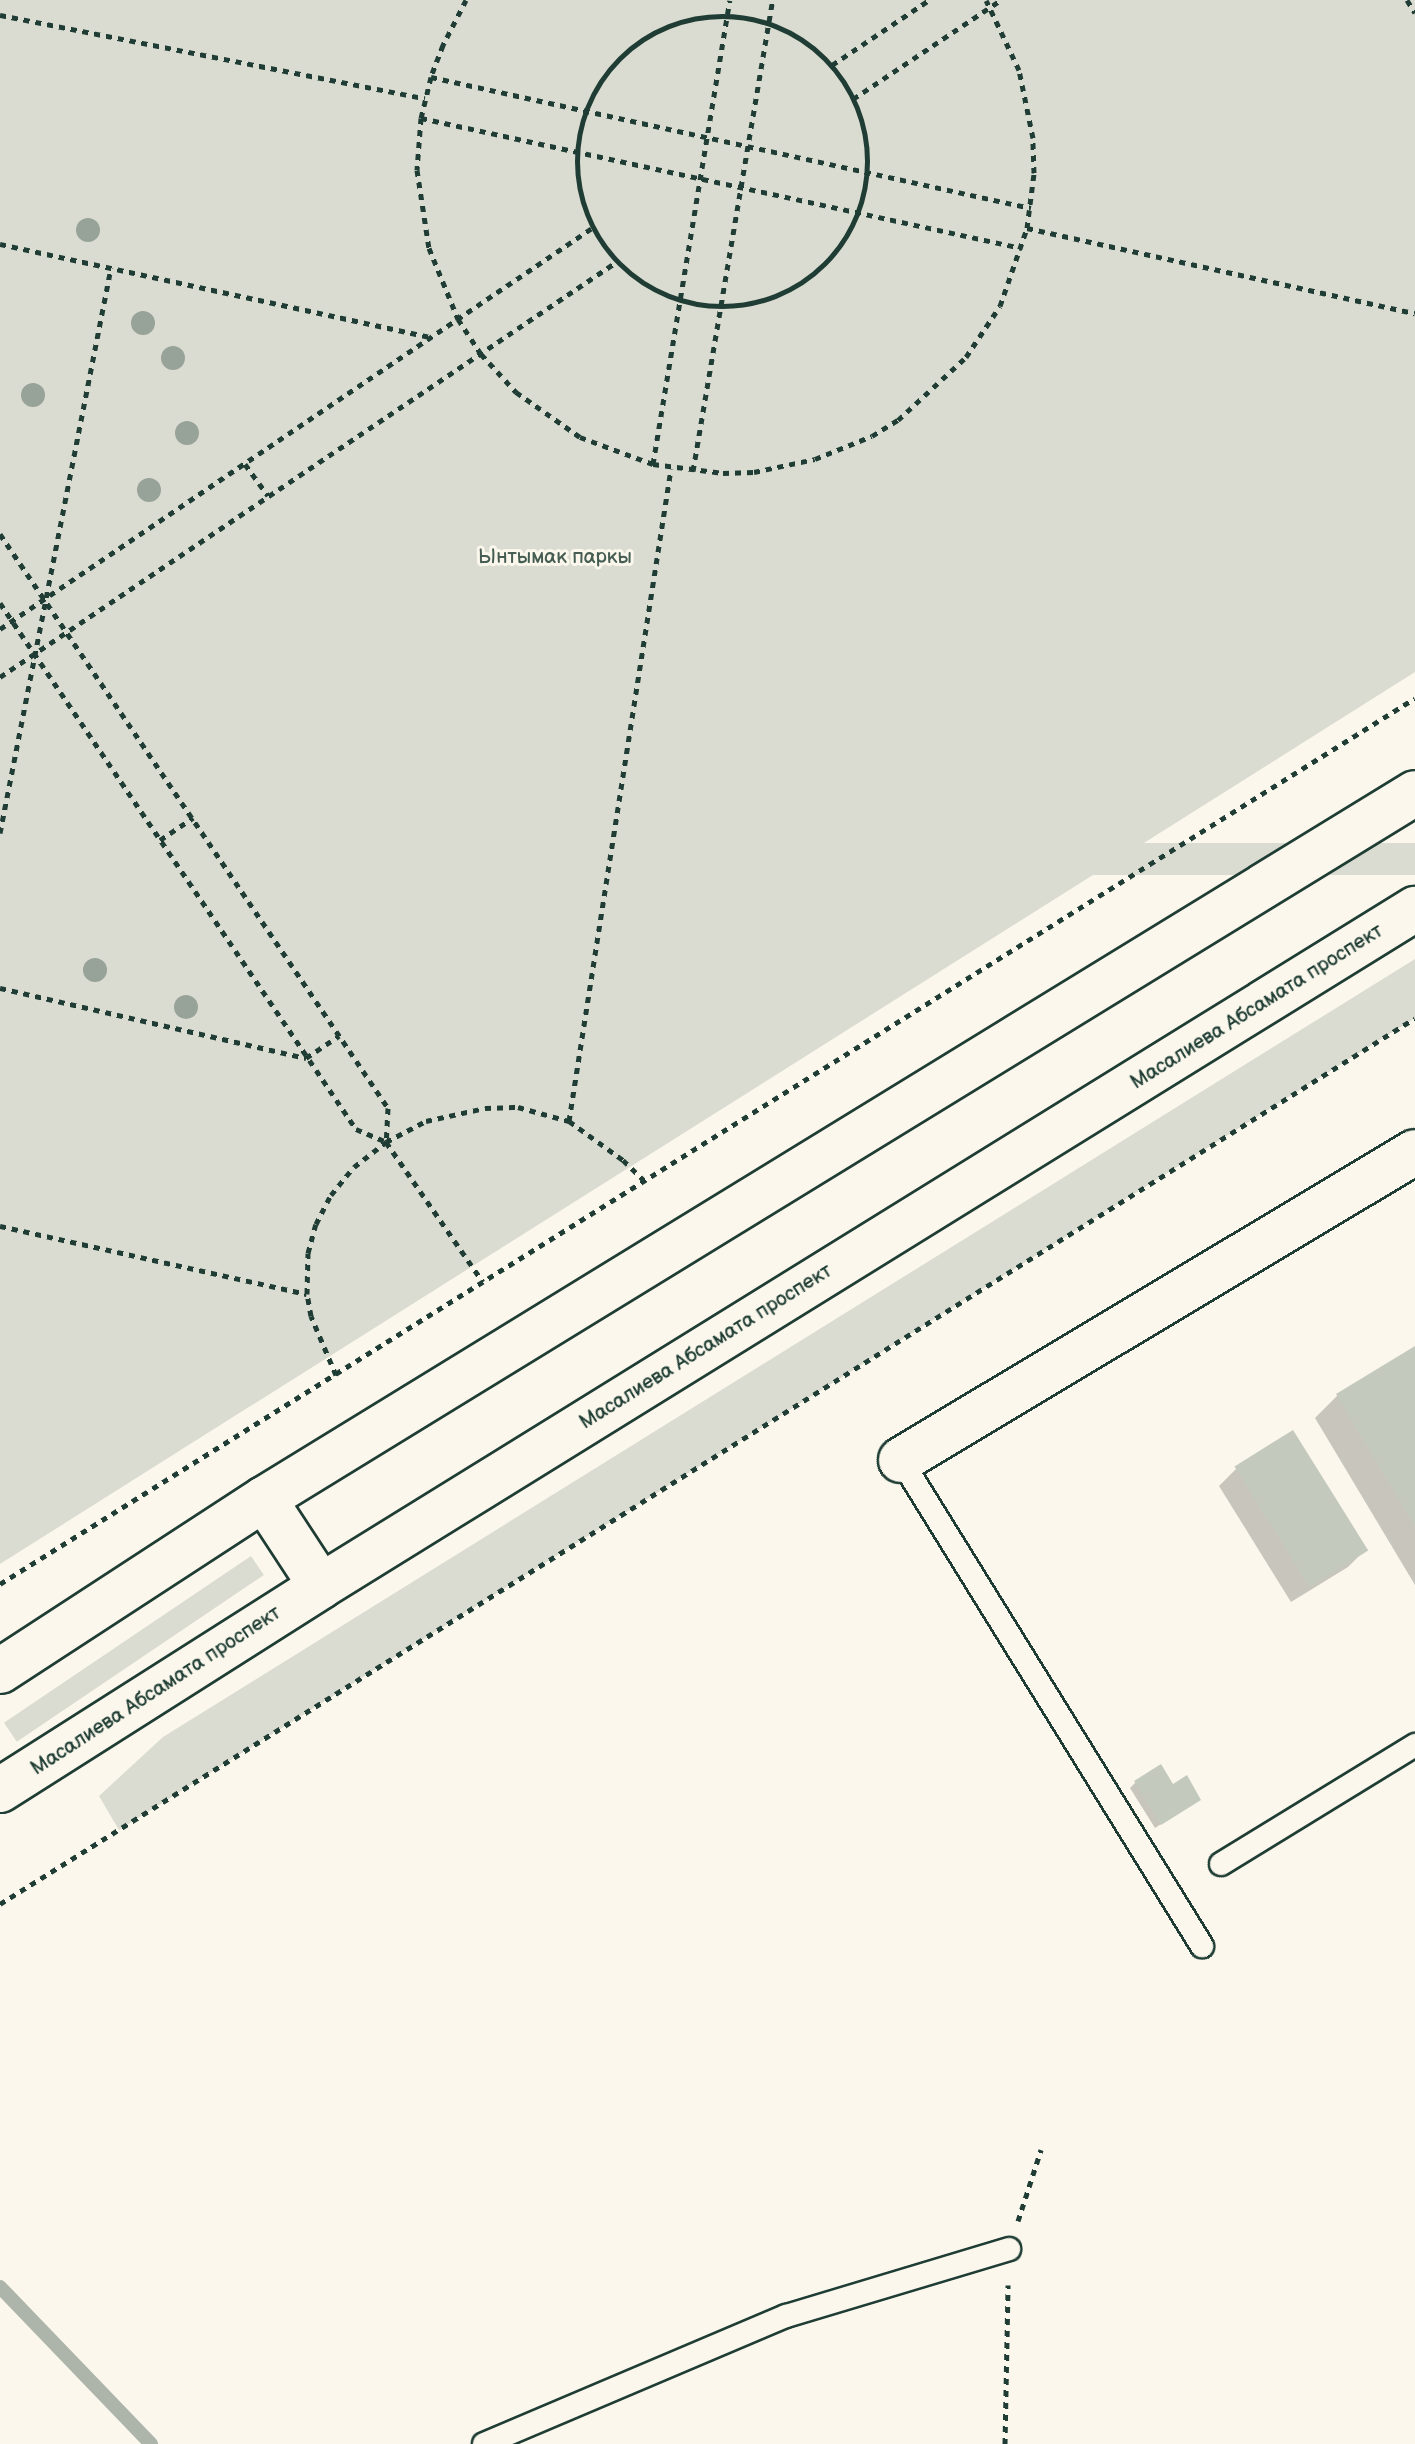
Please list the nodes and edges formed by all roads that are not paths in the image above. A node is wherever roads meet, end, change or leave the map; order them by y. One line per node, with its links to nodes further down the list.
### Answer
1 (1415, 793): 5 (main road)
2 (1415, 909): 6 (main road, Масалиева Абсамата проспект)
3 (1415, 1152): 4 (main road)
4 (901, 1460): 11 (lane)
5 (264, 1499): 6 (main road); 7 (main road)
6 (321, 1586): 9 (main road, Масалиева Абсамата проспект)
7 (0, 1671)
8 (1415, 1745): 10 (lane)
9 (0, 1790)
10 (1221, 1864)
11 (1202, 1946)
12 (1009, 2249): 13 (lane)
13 (484, 2444)

